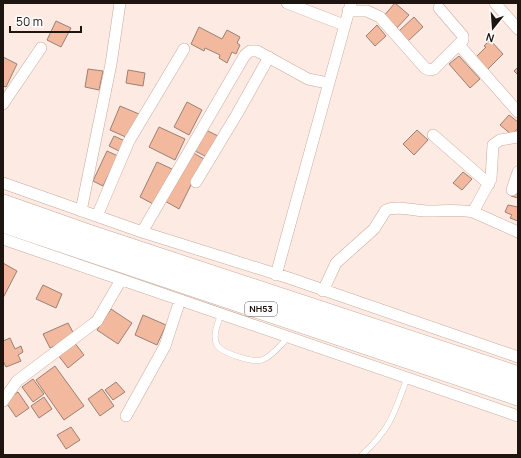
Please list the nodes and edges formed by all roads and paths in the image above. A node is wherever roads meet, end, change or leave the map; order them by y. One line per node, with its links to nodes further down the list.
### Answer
1 (120, 3): 23 (street)
2 (287, 3): 6 (street)
3 (495, 3): 7 (street)
4 (350, 7): 6 (street); 8 (street)
5 (439, 8): 8 (street)
6 (344, 24): 12 (street)
7 (518, 29)
8 (459, 45): 14 (street)
9 (41, 48): 13 (street)
10 (184, 49): 25 (street)
11 (269, 57): 12 (street); 18 (street); 27 (street)
12 (328, 83): 30 (street)
13 (3, 104)
14 (518, 112)
15 (433, 135): 20 (street)
16 (518, 137): 20 (street)
17 (518, 172): 21 (street)
18 (196, 182)
19 (3, 184): 23 (street)
20 (489, 184): 24 (street)
21 (512, 190)
22 (3, 204): 37 (highway, NH53)
23 (81, 211): 25 (street)
24 (473, 212): 28 (street); 32 (street)
25 (97, 216): 27 (street)
26 (3, 223): 39 (highway, NH53)
27 (142, 232): 30 (street)
28 (518, 232)
29 (3, 239): 31 (street)
30 (276, 275): 32 (street)
31 (121, 280): 33 (street); 40 (street)
32 (323, 291): 36 (street)
33 (180, 300): 34 (street); 41 (street)
34 (221, 314): 35 (street); 35 (lane)
35 (288, 337): 38 (street)
36 (518, 356)
37 (518, 376)
38 (407, 378): 42 (street); 43 (lane)
39 (518, 396)
40 (3, 401)
41 (126, 416)
42 (518, 416)
43 (362, 455)

